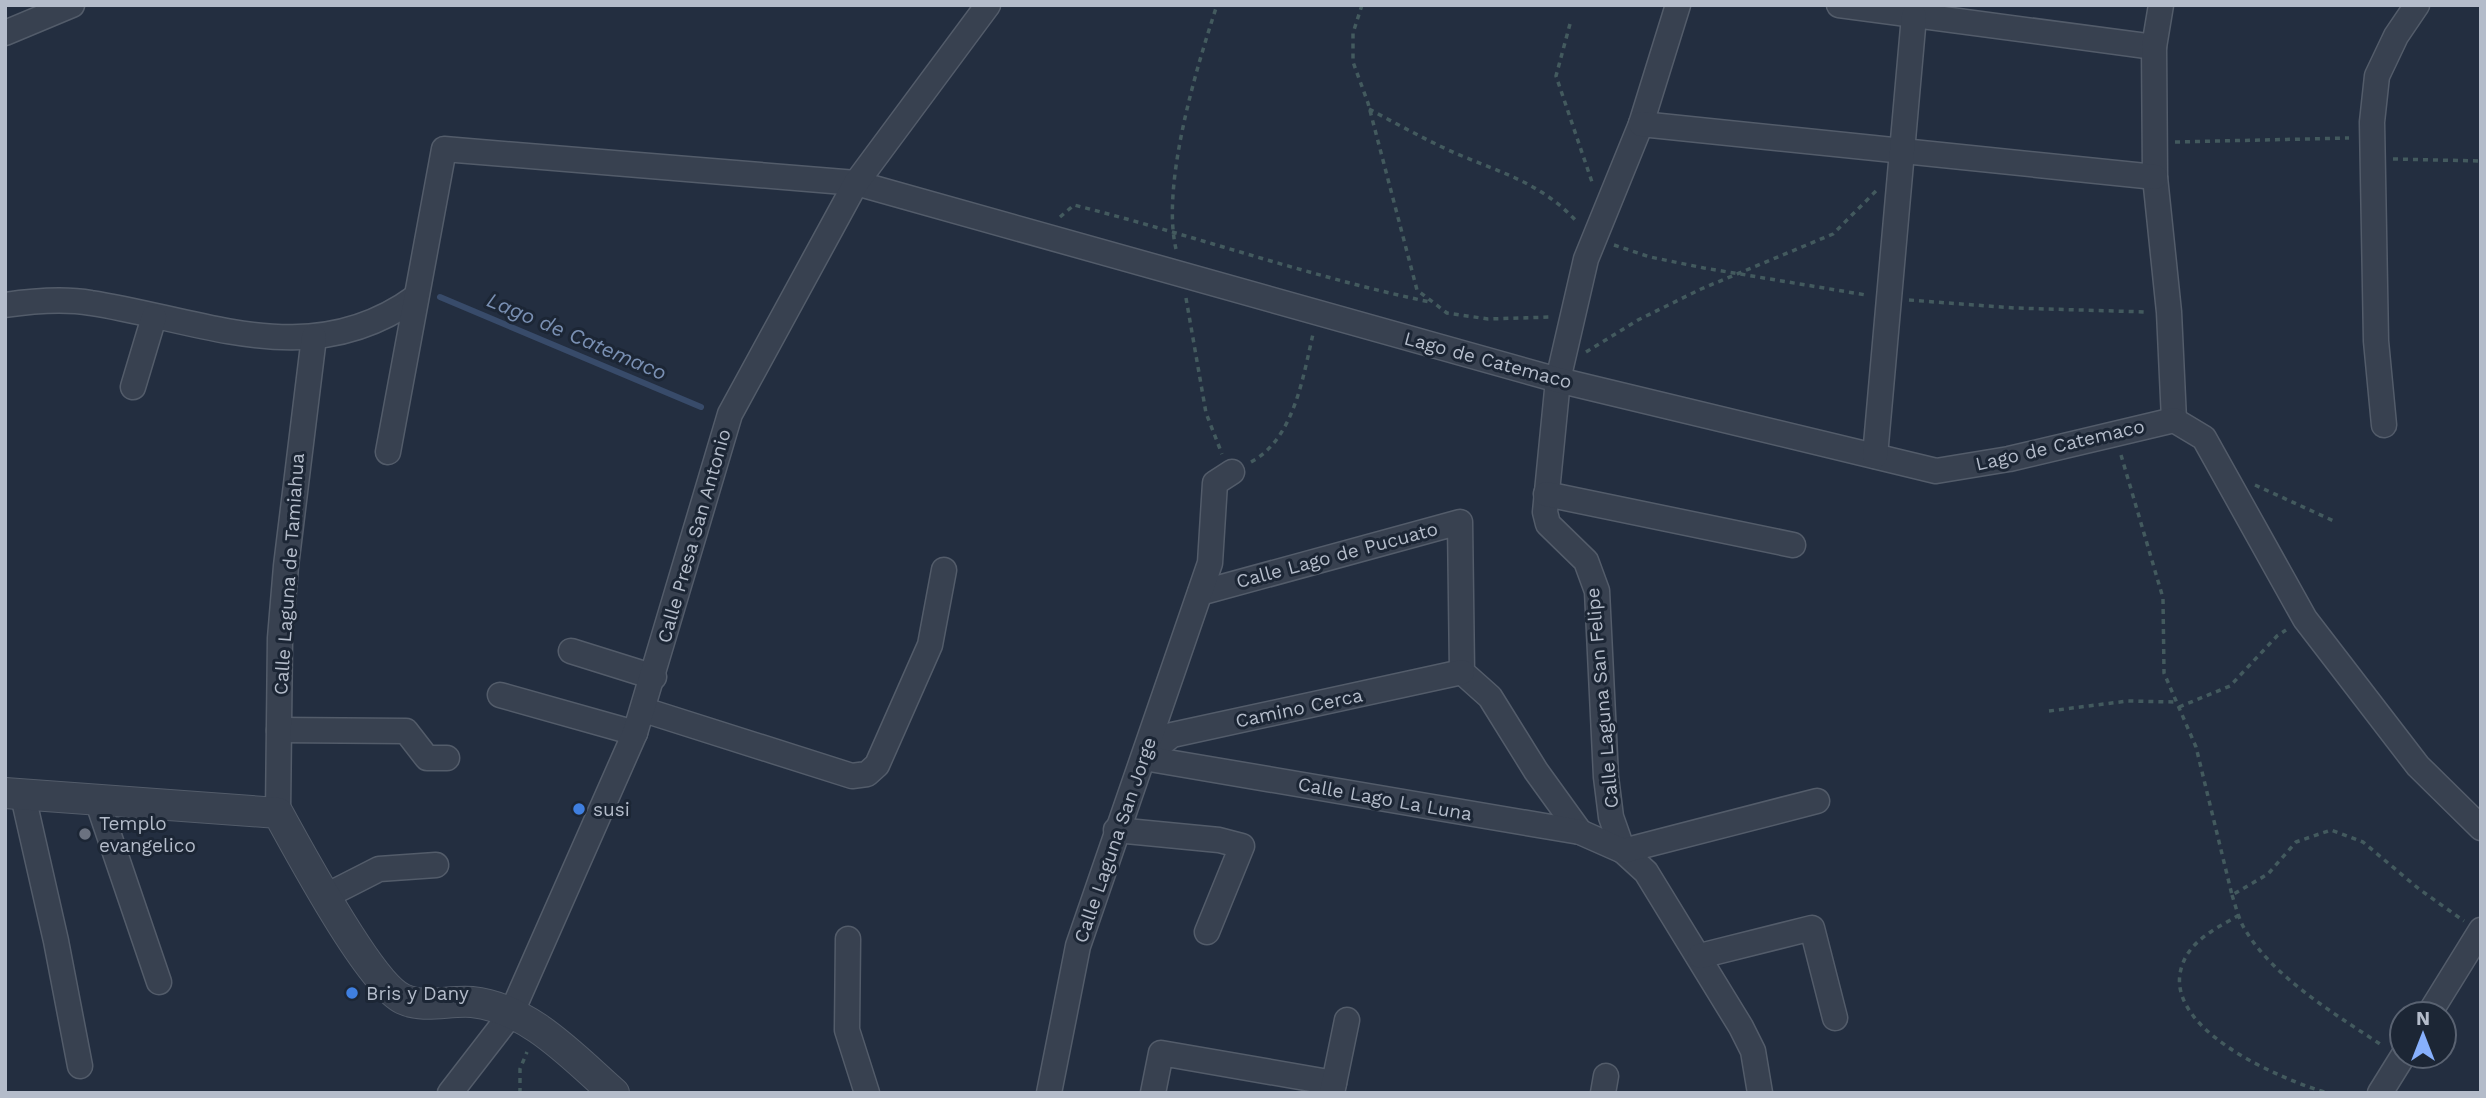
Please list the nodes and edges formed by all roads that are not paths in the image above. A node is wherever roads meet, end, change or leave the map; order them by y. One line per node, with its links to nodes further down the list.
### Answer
1 (72, 5): 8 (street)
2 (988, 5): 13 (street, Calle Presa San Antonio)
3 (1678, 5): 10 (street, Calle Laguna San Felipe)
4 (1839, 5): 7 (street)
5 (2161, 5): 9 (street)
6 (2417, 5): 21 (street)
7 (1914, 16): 9 (street); 11 (street)
8 (5, 33)
9 (2154, 47): 12 (street)
10 (1641, 124): 11 (street); 18 (street, Calle Laguna San Felipe)
11 (1903, 160): 12 (street); 23 (street)
12 (2155, 177): 20 (street)
13 (856, 183): 14 (street, Lago de Catemaco); 18 (street, Lago de Catemaco); 31 (street, Calle Presa San Antonio)
14 (415, 297): 17 (street); 22 (street)
15 (5, 305): 16 (street)
16 (154, 317): 17 (street); 19 (street)
17 (314, 337): 34 (street, Calle Laguna de Tamiahua)
18 (1559, 374): 23 (street, Lago de Catemaco); 25 (street, Calle Laguna San Felipe)
19 (134, 387)
20 (2174, 420): 23 (street, Lago de Catemaco); 42 (street)
21 (2384, 425)
22 (388, 452)
23 (1875, 456)
24 (1232, 472): 28 (street, Calle Laguna San Jorge)
25 (1546, 494): 26 (street); 45 (street, Calle Laguna San Felipe)
26 (1793, 545)
27 (944, 570): 33 (street)
28 (1200, 593): 30 (street, Calle Lago de Pucuato); 37 (street, Calle Laguna San Jorge)
29 (571, 651): 31 (street)
30 (1462, 672): 37 (street, Camino Cerca); 44 (street)
31 (654, 677): 33 (street, Calle Presa San Antonio)
32 (500, 695): 35 (street)
33 (644, 710): 35 (street, Calle Presa San Antonio)
34 (279, 730): 36 (street); 41 (street, Calle Laguna de Tamiahua)
35 (635, 733): 55 (street, Calle Presa San Antonio)
36 (447, 758)
37 (1144, 758): 43 (street, Calle Laguna San Jorge); 44 (street, Calle Lago La Luna)
38 (14, 795): 39 (street); 57 (street)
39 (97, 800): 41 (street); 52 (street)
40 (1816, 801): 45 (street)
41 (278, 813): 47 (street)
42 (2481, 828)
43 (1116, 830): 49 (street); 63 (street, Calle Laguna San Jorge)
44 (1580, 832): 45 (street, Calle Lago La Luna)
45 (1623, 851): 51 (street, Calle Laguna San Felipe)
46 (436, 865): 47 (street)
47 (326, 896): 55 (street)
48 (2480, 931): 53 (street)
49 (1207, 932)
50 (848, 939): 62 (street)
51 (1700, 956): 54 (street); 65 (street, Calle Laguna San Felipe)
52 (159, 982)
53 (2438, 1000)
54 (1835, 1018)
55 (524, 1020): 60 (street, Calle Presa San Antonio); 61 (street)
56 (1347, 1020): 59 (street)
57 (80, 1066)
58 (2394, 1070): 66 (street)
59 (1333, 1088): 64 (street)
60 (450, 1093)
61 (614, 1093)
62 (867, 1093)
63 (1049, 1093)
64 (1153, 1093)
65 (1760, 1093)
66 (2380, 1093)

